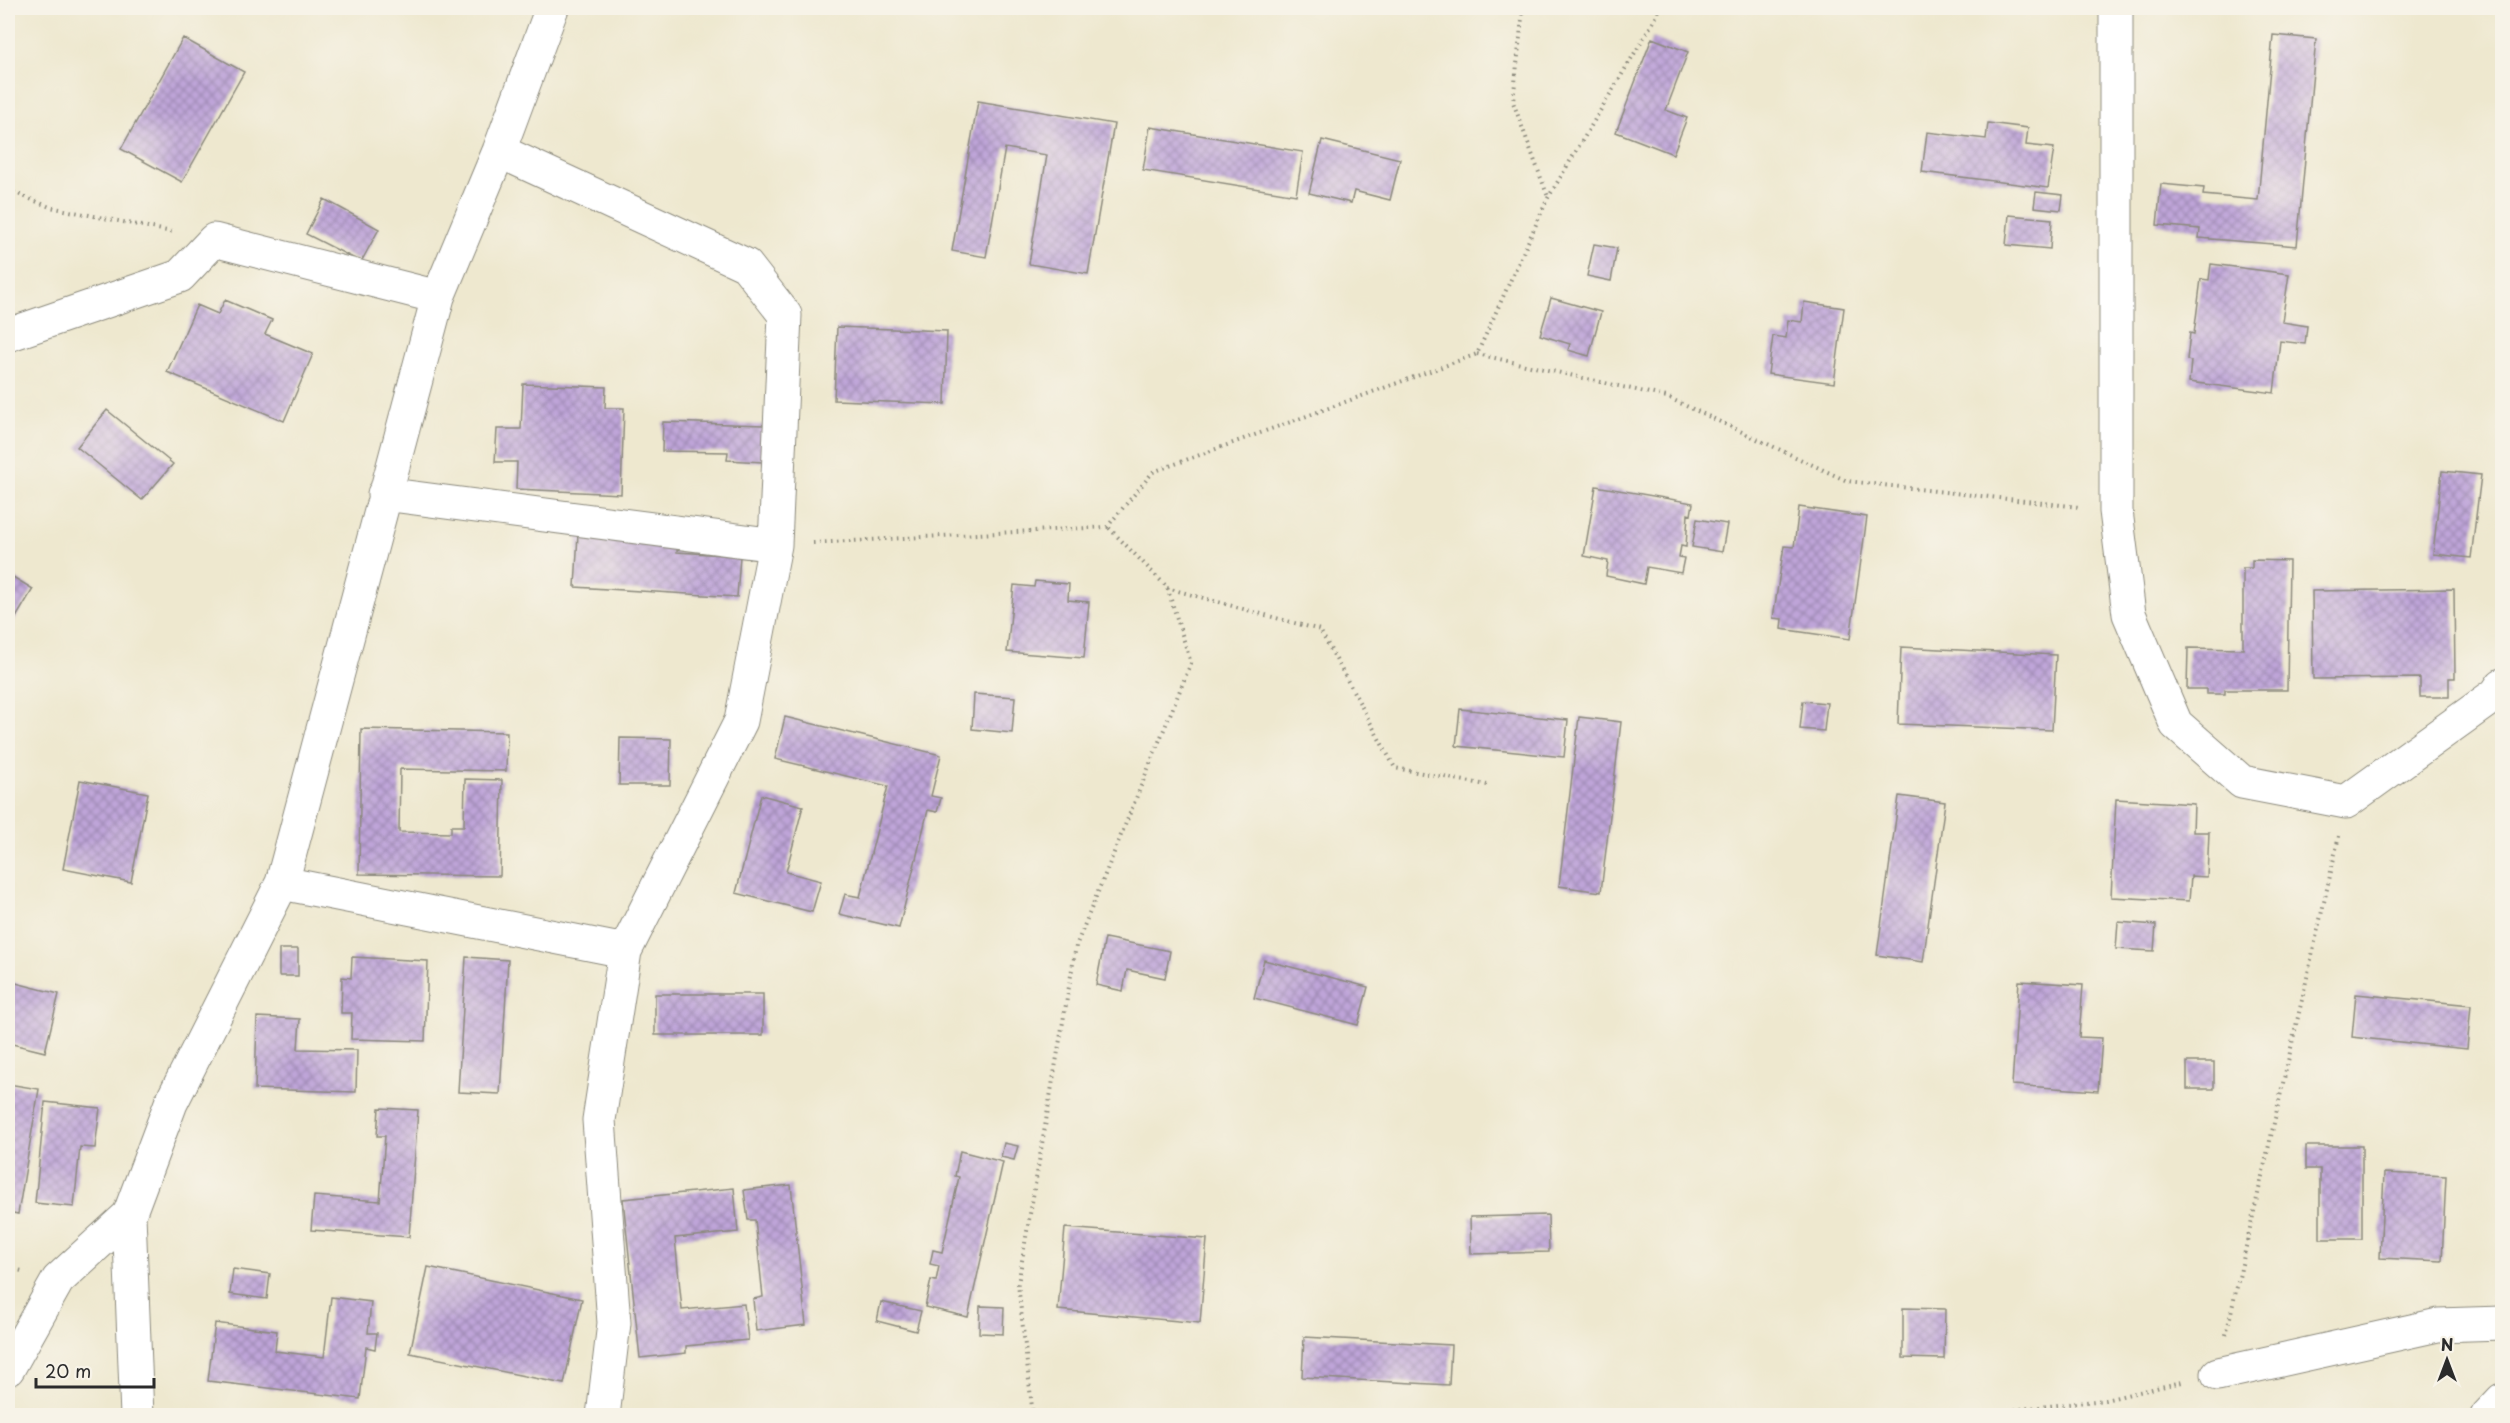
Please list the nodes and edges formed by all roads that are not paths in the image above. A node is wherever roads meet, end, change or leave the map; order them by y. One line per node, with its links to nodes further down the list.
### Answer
1 (552, 8): 3 (street)
2 (2116, 8): 8 (street)
3 (499, 151): 4 (street); 7 (street)
4 (438, 297): 5 (street); 6 (street)
5 (8, 335)
6 (384, 494): 7 (street); 9 (street)
7 (775, 545): 10 (street)
8 (2502, 685)
9 (282, 883): 10 (street); 11 (street)
10 (625, 951): 17 (street)
11 (129, 1215): 13 (street); 16 (street)
12 (2502, 1323): 14 (street)
13 (8, 1369)
14 (2218, 1374)
15 (2502, 1401): 18 (street)
16 (137, 1416)
17 (603, 1416)
18 (2487, 1416)

